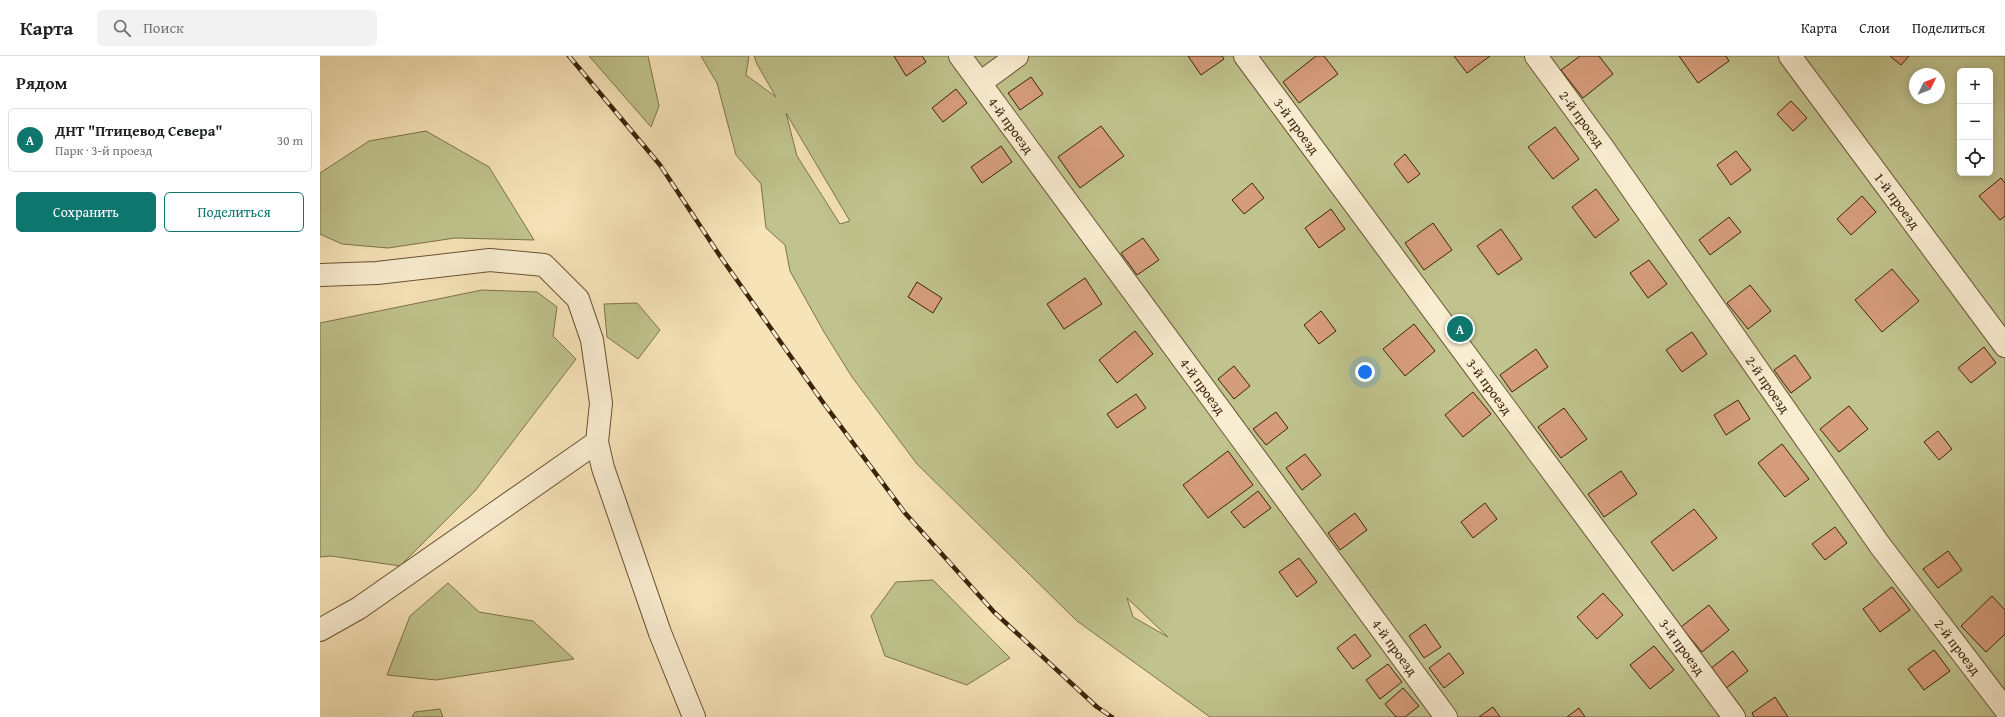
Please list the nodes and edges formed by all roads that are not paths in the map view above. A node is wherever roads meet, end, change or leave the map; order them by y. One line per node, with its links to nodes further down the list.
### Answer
1 (960, 56): 6 (street, 4-й проезд)
2 (1017, 56): 6 (street)
3 (1245, 56): 14 (street, 3-й проезд)
4 (1536, 56): 11 (street, 2-й проезд)
5 (1790, 56): 8 (street, 1-й проезд)
6 (980, 84): 13 (street, 4-й проезд)
7 (320, 275): 9 (street)
8 (2005, 346)
9 (597, 442): 10 (street); 12 (street)
10 (320, 630)
11 (2005, 708)
12 (694, 717)
13 (1446, 717)
14 (1734, 717)

